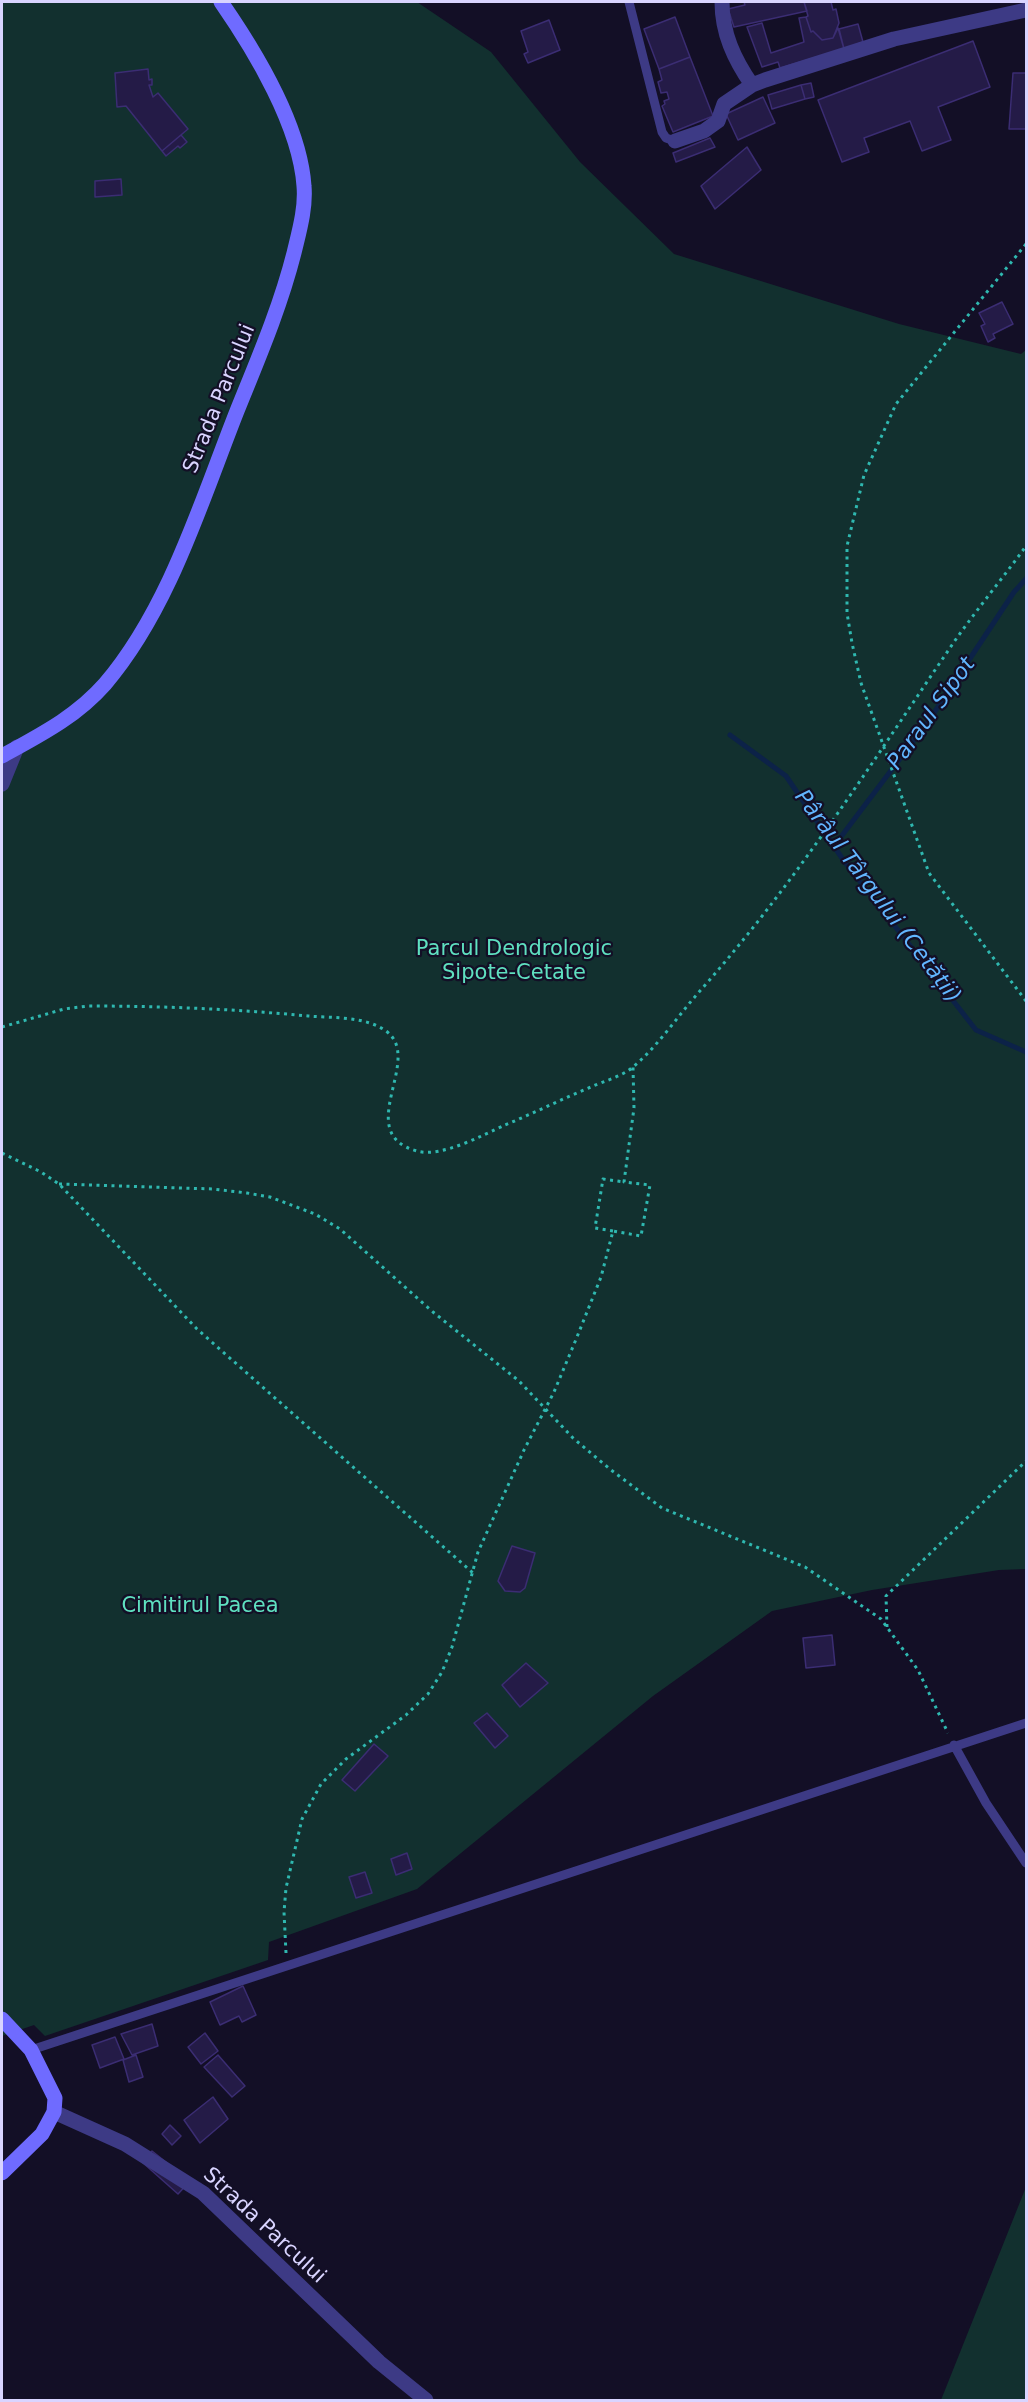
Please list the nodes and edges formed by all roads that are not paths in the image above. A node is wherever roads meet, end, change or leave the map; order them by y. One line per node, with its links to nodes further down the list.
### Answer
1 (221, 2): 7 (main road, Strada Parcului)
2 (629, 2): 6 (lane)
3 (722, 2): 5 (street)
4 (1026, 10): 5 (street)
5 (752, 85): 6 (street)
6 (675, 141)
7 (17, 747): 8 (main road, Strada Parcului); 9 (street)
8 (2, 756)
9 (2, 784)
10 (1026, 1722): 11 (lane)
11 (954, 1745): 12 (lane); 14 (lane)
12 (1026, 1863)
13 (2, 2019): 14 (main road)
14 (31, 2050): 15 (main road)
15 (54, 2112): 16 (main road); 17 (street, Strada Parcului)
16 (2, 2173)
17 (426, 2400)

